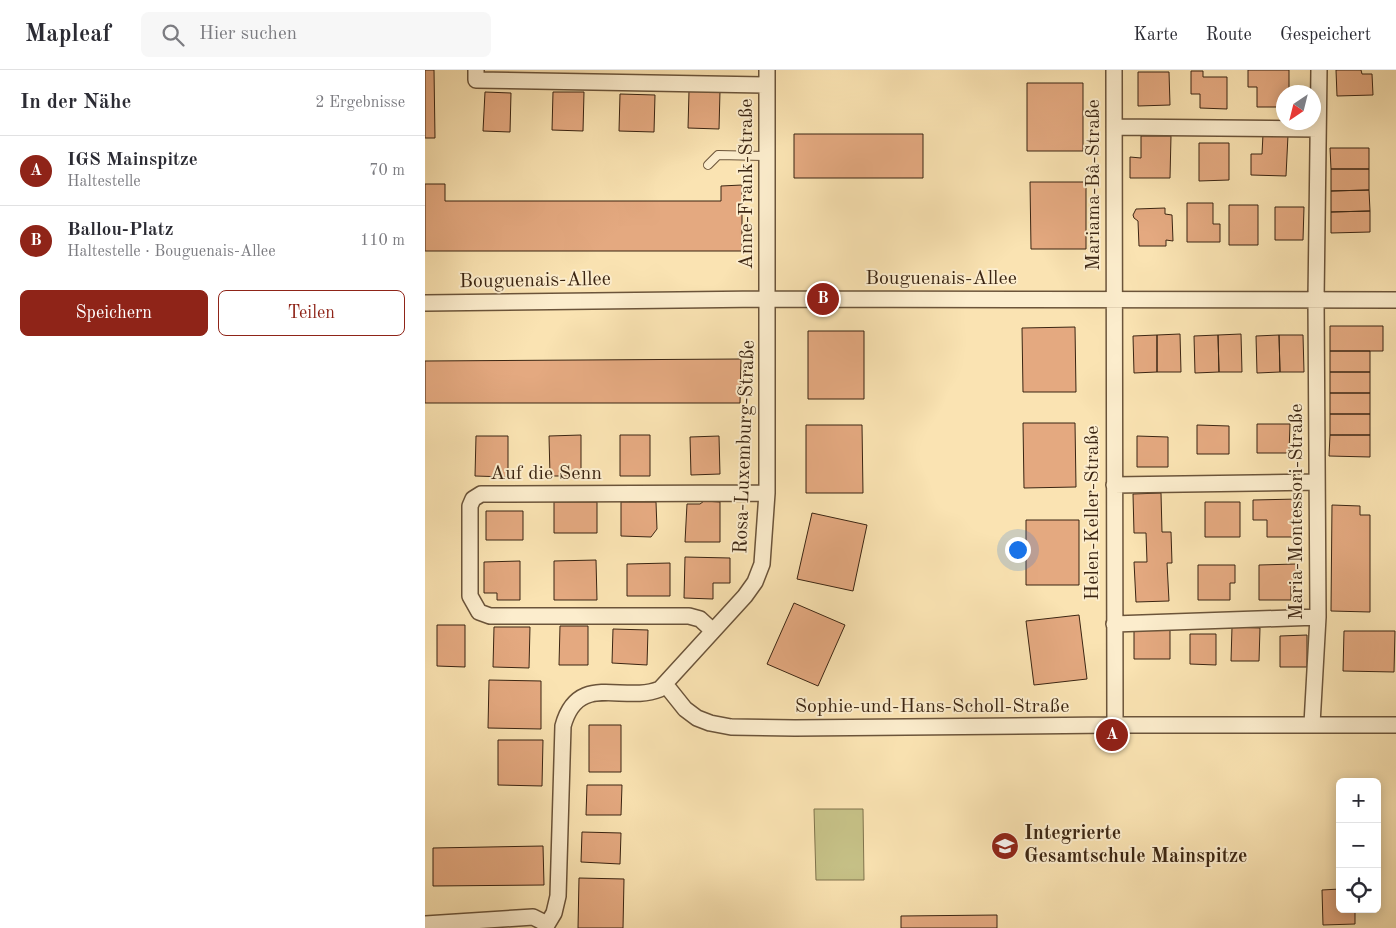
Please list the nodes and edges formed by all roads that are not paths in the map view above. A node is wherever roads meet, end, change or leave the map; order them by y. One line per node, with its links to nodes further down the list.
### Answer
1 (476, 70): 4 (street)
2 (1114, 70): 6 (street, Mariama-Bâ-Straße)
3 (1319, 70): 5 (street)
4 (767, 78): 9 (street, Anne-Frank-Straße)
5 (1319, 85)
6 (1113, 127): 7 (street); 12 (street, Mariama-Bâ-Straße)
7 (1276, 129)
8 (1319, 130): 13 (street)
9 (768, 156): 10 (lane); 11 (street, Anne-Frank-Straße)
10 (708, 165)
11 (768, 298): 12 (street, Bouguenais-Allee); 15 (street, Bouguenais-Allee); 18 (street, Rosa-Luxemburg-Straße)
12 (1113, 300): 13 (street, Bouguenais-Allee); 17 (street, Helen-Keller-Straße)
13 (1316, 300): 14 (street, Bouguenais-Allee); 16 (street, Maria-Montessori-Straße)
14 (1396, 300)
15 (425, 303)
16 (1317, 482): 17 (street); 19 (street, Maria-Montessori-Straße)
17 (1113, 485): 20 (street, Helen-Keller-Straße)
18 (767, 493): 21 (street, Rosa-Luxemburg-Straße); 21 (street, Auf die Senn)
19 (1318, 617): 20 (street); 23 (street, Maria-Montessori-Straße)
20 (1113, 624): 24 (street, Helen-Keller-Straße)
21 (713, 631): 22 (street, Rosa-Luxemburg-Straße)
22 (665, 684): 24 (street, Sophie-und-Hans-Scholl-Straße); 27 (street, Rosa-Luxemburg-Straße)
23 (1312, 724): 24 (street, Sophie-und-Hans-Scholl-Straße); 25 (street, Sophie-und-Hans-Scholl-Straße)
24 (1115, 725)
25 (1396, 725)
26 (425, 924): 27 (street)
27 (547, 926)

